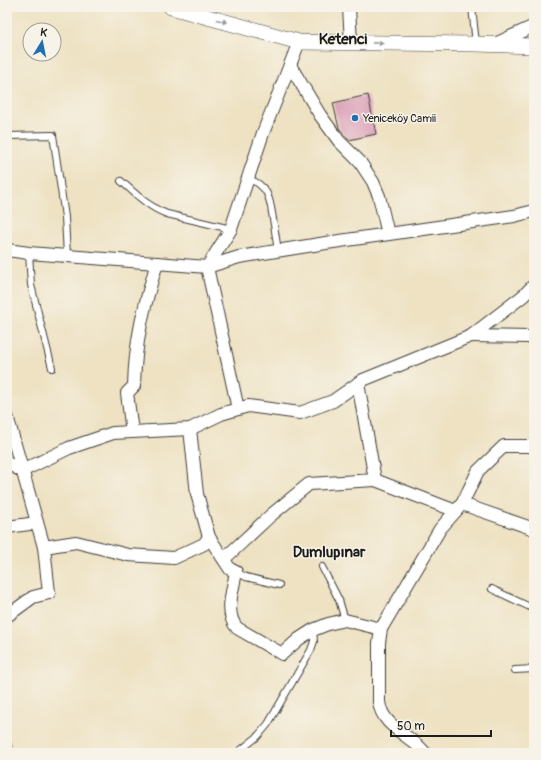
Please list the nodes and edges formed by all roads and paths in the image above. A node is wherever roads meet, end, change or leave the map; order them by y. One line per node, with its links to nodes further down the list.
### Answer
1 (171, 7): 5 (street, one-way to 5)
2 (349, 7): 6 (street)
3 (472, 7): 7 (lane)
4 (534, 26): 8 (street)
5 (299, 42): 6 (street); 10 (street)
6 (351, 43): 7 (street, one-way to 7)
7 (476, 44): 8 (street)
8 (494, 45): 9 (street)
9 (534, 46)
10 (290, 65): 12 (street); 16 (street)
11 (7, 136): 20 (lane)
12 (248, 179): 15 (street); 18 (lane)
13 (121, 181): 15 (lane)
14 (534, 211): 16 (street)
15 (232, 229): 22 (street)
16 (388, 234): 18 (street)
17 (7, 250): 19 (street)
18 (278, 250): 22 (street)
19 (29, 253): 20 (street); 26 (lane)
20 (66, 256): 21 (street)
21 (157, 263): 22 (street); 31 (street)
22 (207, 266): 28 (street)
23 (534, 285): 24 (street)
24 (471, 336): 25 (street); 27 (street)
25 (534, 338)
26 (52, 368)
27 (358, 383): 28 (street); 35 (street)
28 (238, 409): 30 (street)
29 (7, 416): 34 (street)
30 (190, 429): 31 (street); 40 (street)
31 (132, 432): 34 (street)
32 (534, 446): 36 (street)
33 (7, 463): 34 (street)
34 (22, 471): 37 (street)
35 (374, 480): 36 (street); 42 (street)
36 (459, 507): 39 (street); 50 (street)
37 (37, 523): 38 (street); 41 (street)
38 (7, 527)
39 (534, 529)
40 (209, 538): 41 (street); 42 (street)
41 (44, 547): 48 (street)
42 (224, 559): 44 (street)
43 (322, 567): 49 (lane)
44 (236, 572): 45 (lane); 51 (street)
45 (279, 585)
46 (492, 589): 47 (lane)
47 (534, 609)
48 (7, 616)
49 (345, 620): 50 (street); 51 (street)
50 (381, 628): 57 (street)
51 (313, 630): 56 (lane)
52 (534, 669): 53 (lane)
53 (515, 670)
54 (7, 742): 55 (lane)
55 (10, 753)
56 (237, 753)
57 (425, 753)

